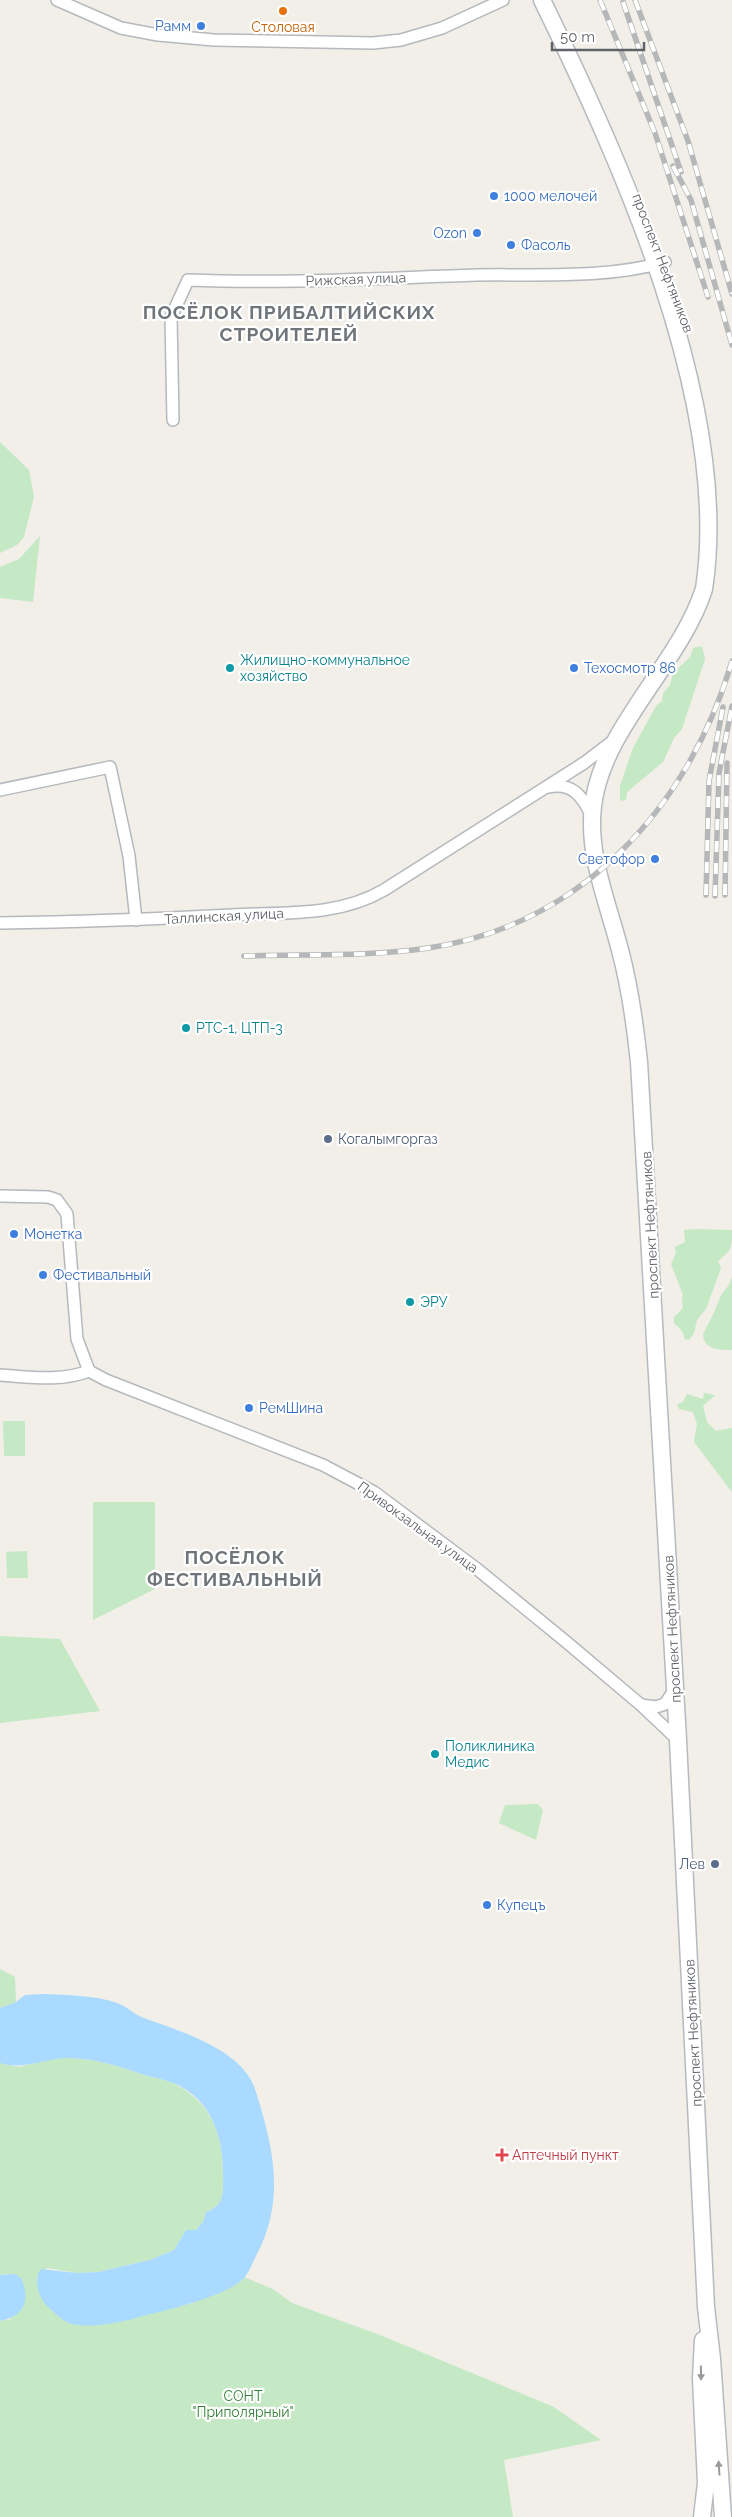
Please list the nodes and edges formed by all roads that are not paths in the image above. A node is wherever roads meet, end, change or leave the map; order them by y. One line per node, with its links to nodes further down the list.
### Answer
1 (57, 0): 2 (street)
2 (503, 0)
3 (542, 0): 4 (main road, проспект Нефтяников)
4 (665, 262): 5 (street, Рижская улица); 6 (main road, проспект Нефтяников)
5 (173, 420)
6 (621, 734): 7 (street, Таллинская улица); 9 (main road, проспект Нефтяников)
7 (545, 788): 9 (street); 10 (street, Таллинская улица)
8 (0, 790): 10 (street)
9 (592, 818): 15 (main road, проспект Нефтяников)
10 (136, 920): 11 (street, Таллинская улица)
11 (0, 923)
12 (0, 1196): 13 (street)
13 (89, 1371): 14 (street); 16 (street, Привокзальная улица)
14 (0, 1375)
15 (675, 1689): 16 (street); 17 (main road, проспект Нефтяников)
16 (641, 1705): 17 (street, Привокзальная улица)
17 (678, 1740): 18 (main road, проспект Нефтяников)
18 (706, 2307): 19 (main road, one-way to 19); 20 (main road, проспект Нефтяников, one-way to 18)
19 (702, 2517)
20 (723, 2517)

